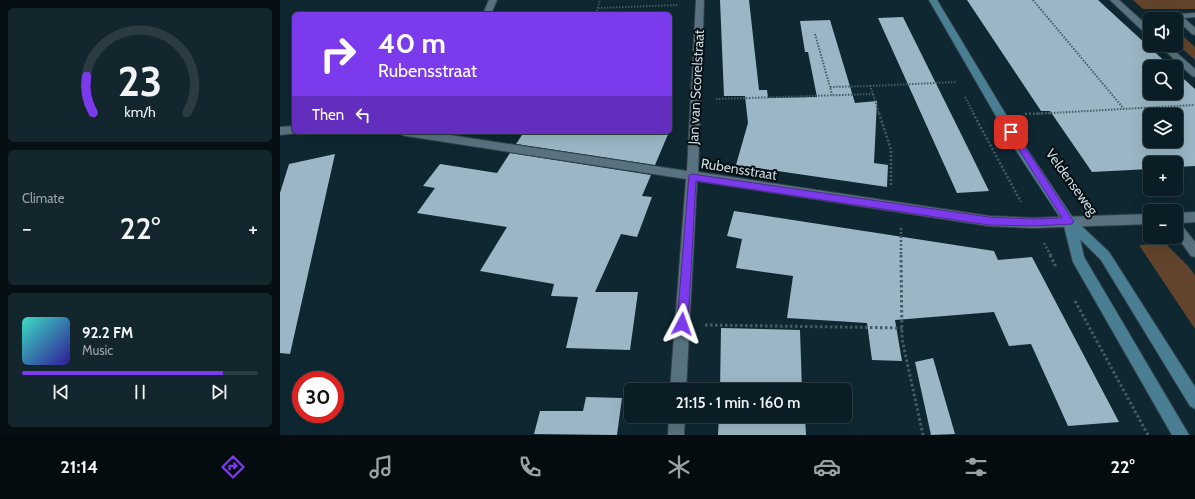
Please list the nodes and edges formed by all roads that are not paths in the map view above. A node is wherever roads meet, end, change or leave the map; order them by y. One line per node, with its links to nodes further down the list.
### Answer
1 (493, 0): 5 (street)
2 (933, 0): 18 (street, Veldenseweg)
3 (1114, 0): 7 (street)
4 (700, 2): 14 (street, Jan van Scorelstraat)
5 (488, 12)
6 (1195, 15): 8 (street)
7 (1143, 27)
8 (1195, 32)
9 (1171, 52): 10 (street)
10 (1195, 74)
11 (292, 130): 12 (street)
12 (280, 131)
13 (436, 134): 14 (street, Rubensstraat)
14 (692, 177): 18 (street, Rubensstraat); 21 (street, Jan van Scorelstraat)
15 (1195, 217): 16 (street)
16 (1183, 218)
17 (1143, 219): 18 (street, Rubensstraat)
18 (1069, 221): 22 (street, Veldenseweg); 25 (street, Veldenseweg)
19 (1183, 236): 20 (street)
20 (1195, 252)
21 (678, 383)
22 (1195, 401)
23 (677, 423): 24 (street)
24 (676, 435)
25 (1181, 435)

